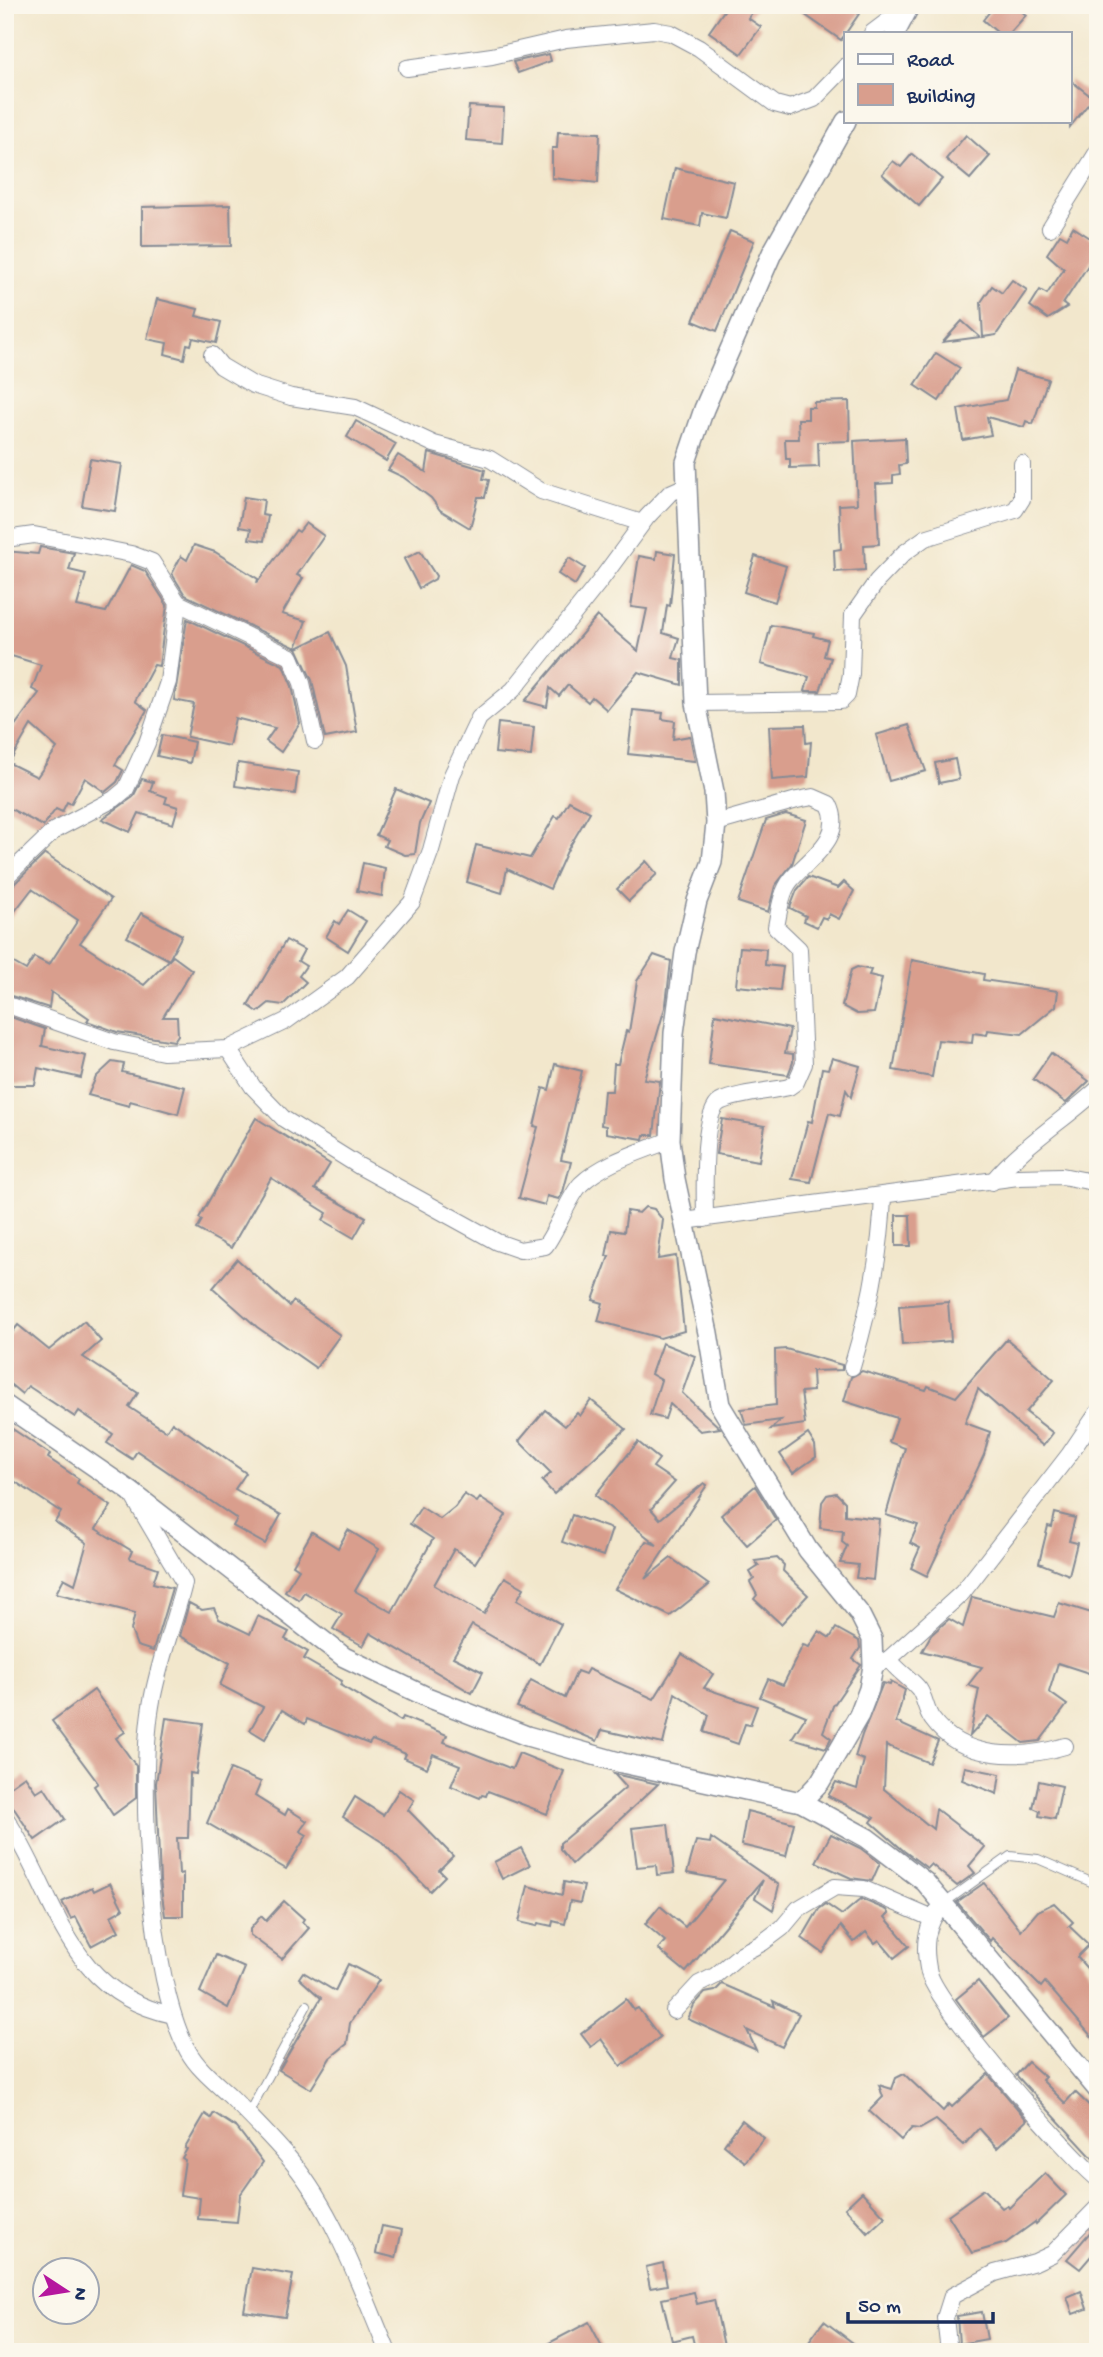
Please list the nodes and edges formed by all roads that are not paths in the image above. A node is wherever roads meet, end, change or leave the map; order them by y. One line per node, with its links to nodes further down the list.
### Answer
1 (909, 5): 2 (street); 3 (street)
2 (873, 32)
3 (896, 32)
4 (407, 68): 5 (street)
5 (844, 68)
6 (845, 122): 11 (street)
7 (1098, 150): 8 (street)
8 (1051, 228)
9 (212, 355): 12 (street)
10 (1022, 464): 15 (street)
11 (688, 485): 12 (street); 15 (street)
12 (642, 523): 20 (street)
13 (5, 539): 14 (street)
14 (178, 603): 16 (street); 18 (street)
15 (696, 703): 17 (street)
16 (315, 741)
17 (716, 823): 22 (street); 26 (street)
18 (5, 878)
19 (5, 1004): 20 (street)
20 (228, 1049): 22 (street)
21 (1098, 1089): 23 (street)
22 (670, 1140): 27 (street)
23 (992, 1182): 24 (street); 25 (street)
24 (1098, 1183)
25 (883, 1196): 26 (street); 28 (street)
26 (705, 1219): 27 (street)
27 (684, 1222): 32 (street)
28 (852, 1367)
29 (5, 1405): 31 (street)
30 (1098, 1412): 32 (street)
31 (130, 1491): 34 (street); 40 (street)
32 (881, 1662): 33 (street); 34 (street)
33 (1065, 1746)
34 (801, 1802): 37 (street)
35 (5, 1818): 40 (street)
36 (1098, 1885): 37 (lane)
37 (937, 1911): 39 (street); 41 (street); 43 (street)
38 (307, 2005): 42 (lane)
39 (674, 2011)
40 (173, 2015): 42 (street)
41 (1098, 2090)
42 (248, 2114): 45 (street)
43 (1098, 2179)
44 (1098, 2207): 46 (street)
45 (388, 2352)
46 (949, 2352)

